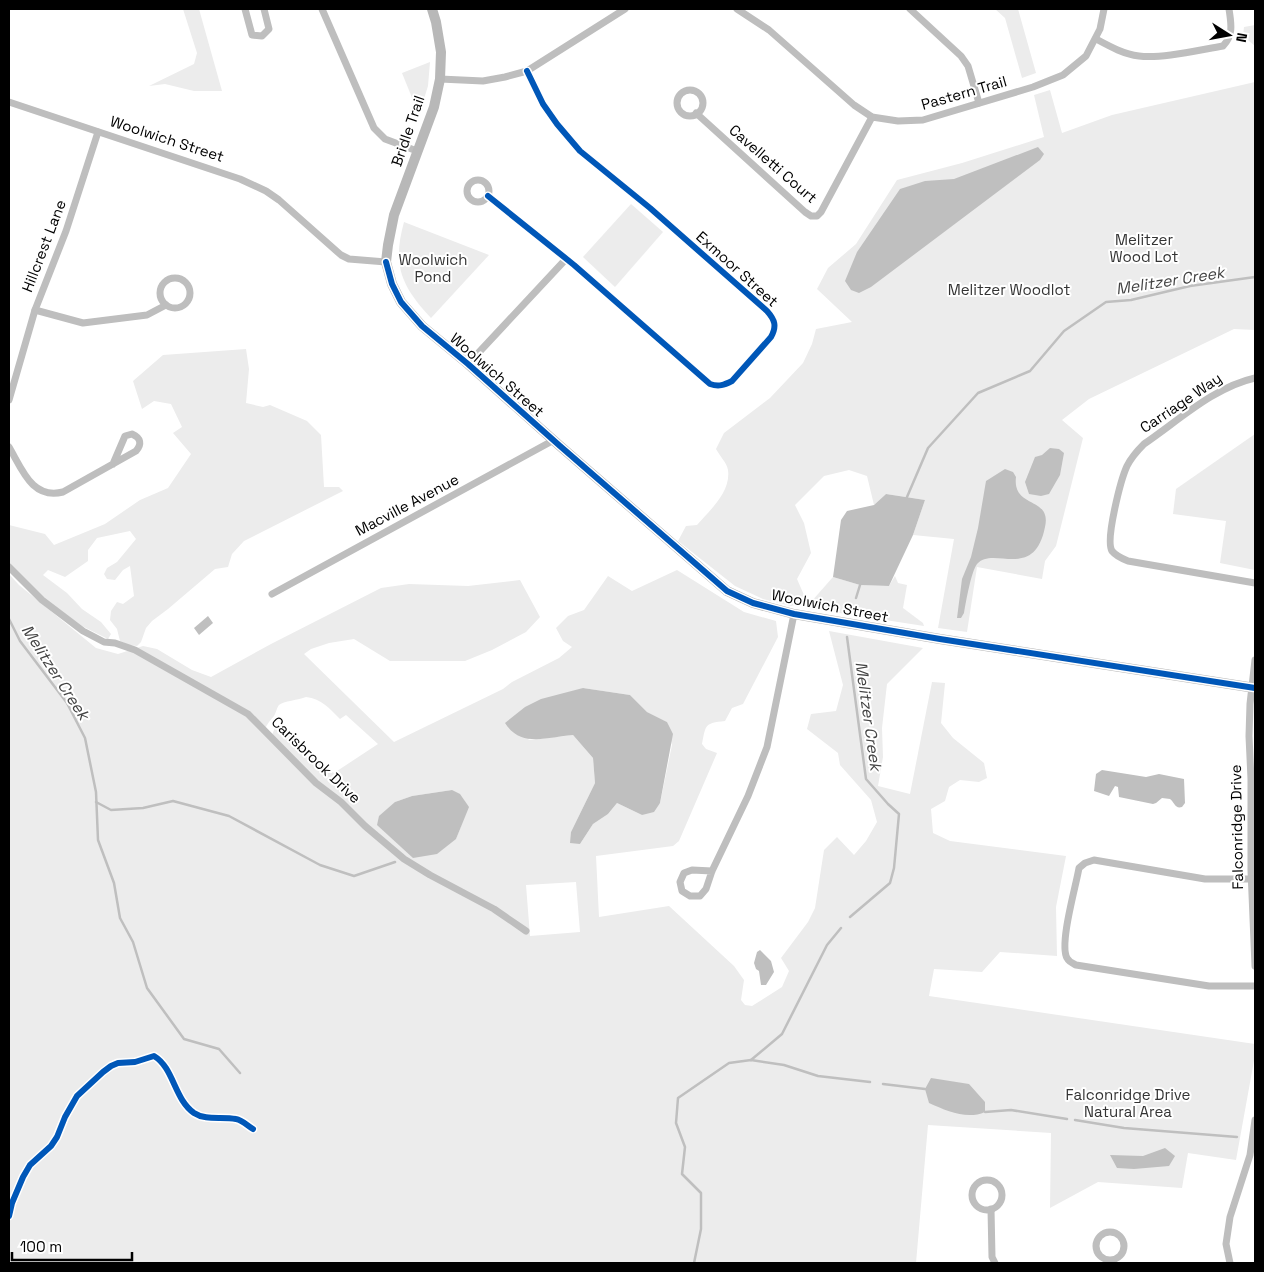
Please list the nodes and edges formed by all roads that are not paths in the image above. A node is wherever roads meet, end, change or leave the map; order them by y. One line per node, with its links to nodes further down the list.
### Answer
1 (244, 9): 2 (street)
2 (264, 9)
3 (322, 9): 18 (street)
4 (432, 9): 12 (street, Bridle Trail)
5 (625, 9): 11 (street)
6 (737, 9): 16 (street, Pastern Trail)
7 (910, 9): 14 (street)
8 (1104, 9): 10 (street, Pastern Trail)
9 (1229, 9): 10 (street)
10 (1096, 39): 14 (street, Pastern Trail)
11 (527, 71): 12 (street); 20 (street, Exmoor Street)
12 (440, 79): 18 (street, Bridle Trail)
13 (9, 102): 17 (street, Woolwich Street)
14 (979, 103): 16 (street, Pastern Trail)
15 (696, 113): 16 (street, Cavelletti Court)
16 (872, 117)
17 (98, 132): 21 (street, Woolwich Street); 23 (street, Hillcrest Lane)
18 (417, 151): 21 (street, Bridle Trail)
19 (488, 196): 20 (street)
20 (566, 259): 24 (street)
21 (386, 262): 24 (street, Woolwich Street)
22 (166, 305): 22 (street); 23 (street)
23 (35, 310): 26 (street, Hillcrest Lane)
24 (468, 364): 27 (street, Woolwich Street)
25 (1255, 378): 31 (street, Carriage Way)
26 (9, 400)
27 (554, 440): 32 (street, Macville Avenue); 33 (street, Woolwich Street)
28 (9, 447): 29 (street)
29 (113, 464): 29 (street)
30 (9, 567): 38 (street, Carisbrook Drive)
31 (1255, 583)
32 (272, 594)
33 (794, 614): 35 (street, Woolwich Street); 36 (street)
34 (1255, 660): 35 (street)
35 (1253, 688): 37 (street, Falconridge Drive)
36 (712, 870): 36 (street)
37 (1251, 879): 39 (street, Falconridge Drive); 40 (street)
38 (526, 931)
39 (1255, 966)
40 (1255, 986)
41 (1255, 1120): 45 (street)
42 (991, 1209): 42 (street); 44 (street)
43 (1105, 1261): 43 (street)
44 (995, 1263)
45 (1230, 1263)

